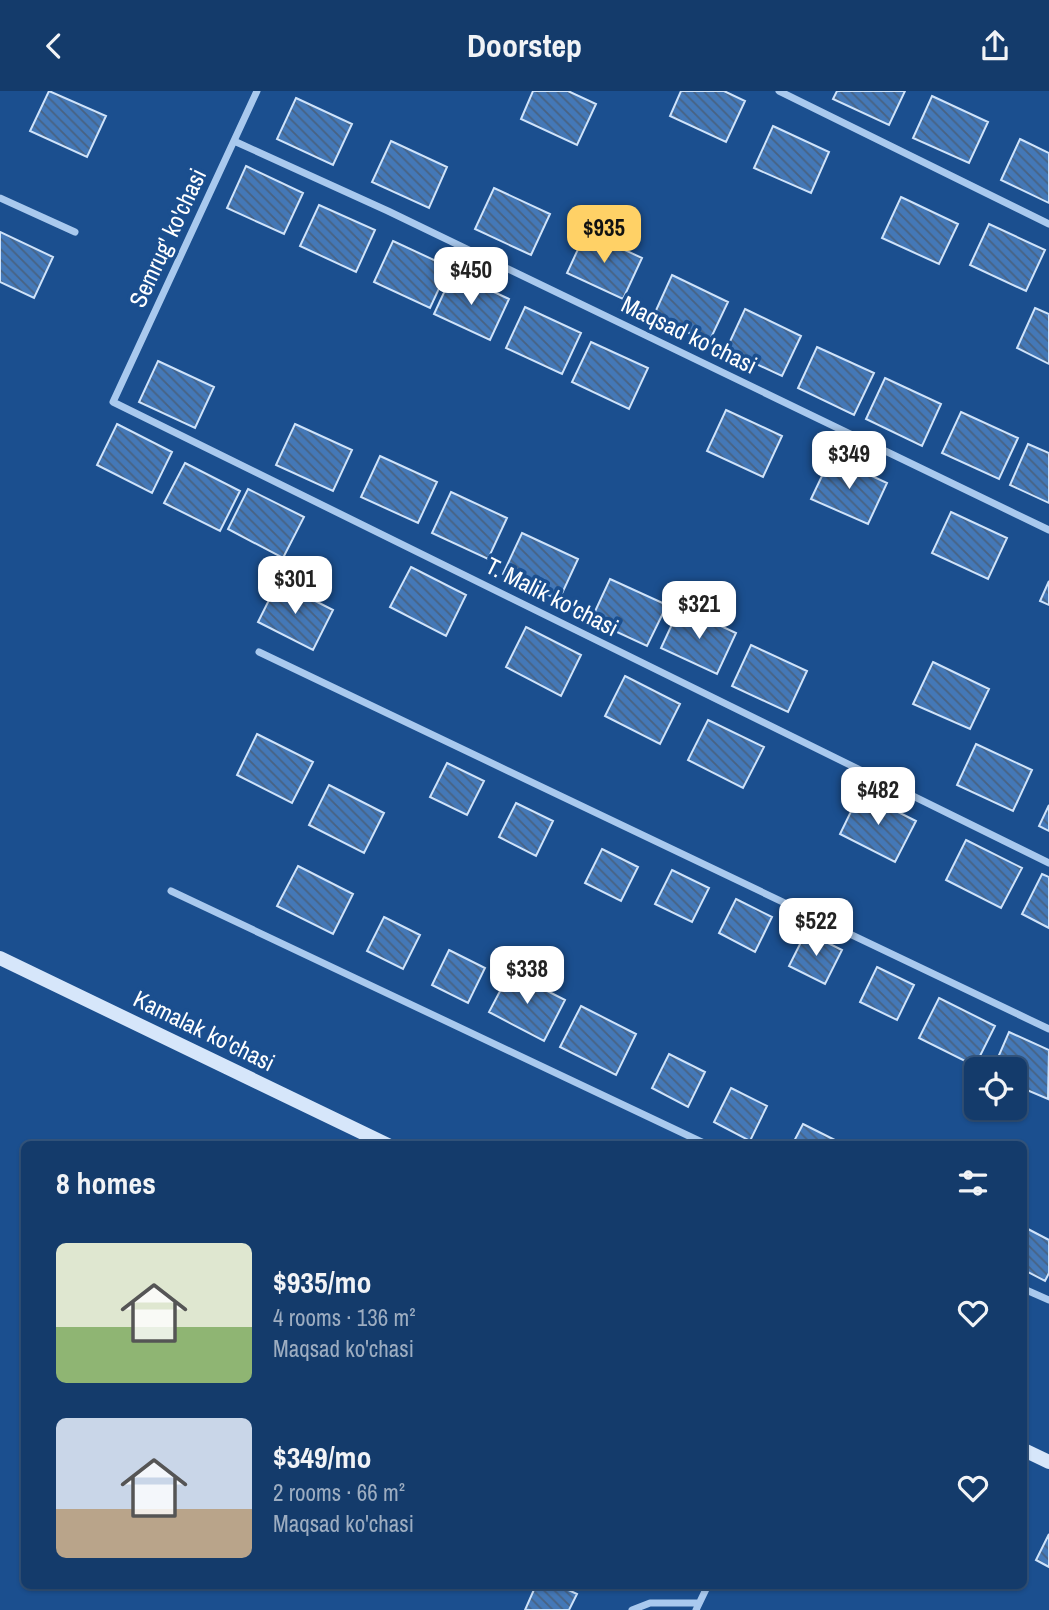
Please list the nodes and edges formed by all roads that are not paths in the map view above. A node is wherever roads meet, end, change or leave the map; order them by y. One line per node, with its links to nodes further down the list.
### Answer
1 (257, 91): 3 (street, Semrug' ko'chasi)
2 (779, 91): 5 (street)
3 (234, 141): 7 (street, Semrug' ko'chasi); 8 (street, Maqsad ko'chasi)
4 (0, 198): 6 (street)
5 (1049, 224)
6 (75, 232)
7 (113, 402): 10 (street, T. Malik ko'chasi)
8 (1049, 530)
9 (259, 652): 13 (street)
10 (1049, 863)
11 (171, 891): 15 (street)
12 (0, 958): 14 (main road, Kamalak ko'chasi)
13 (1049, 1029)
14 (380, 1141)
15 (700, 1141)
16 (1027, 1290): 17 (street)
17 (1049, 1300)
18 (1027, 1451): 19 (main road)
19 (1049, 1462)
20 (706, 1589): 21 (street)
21 (697, 1607): 22 (street)
22 (632, 1610)

